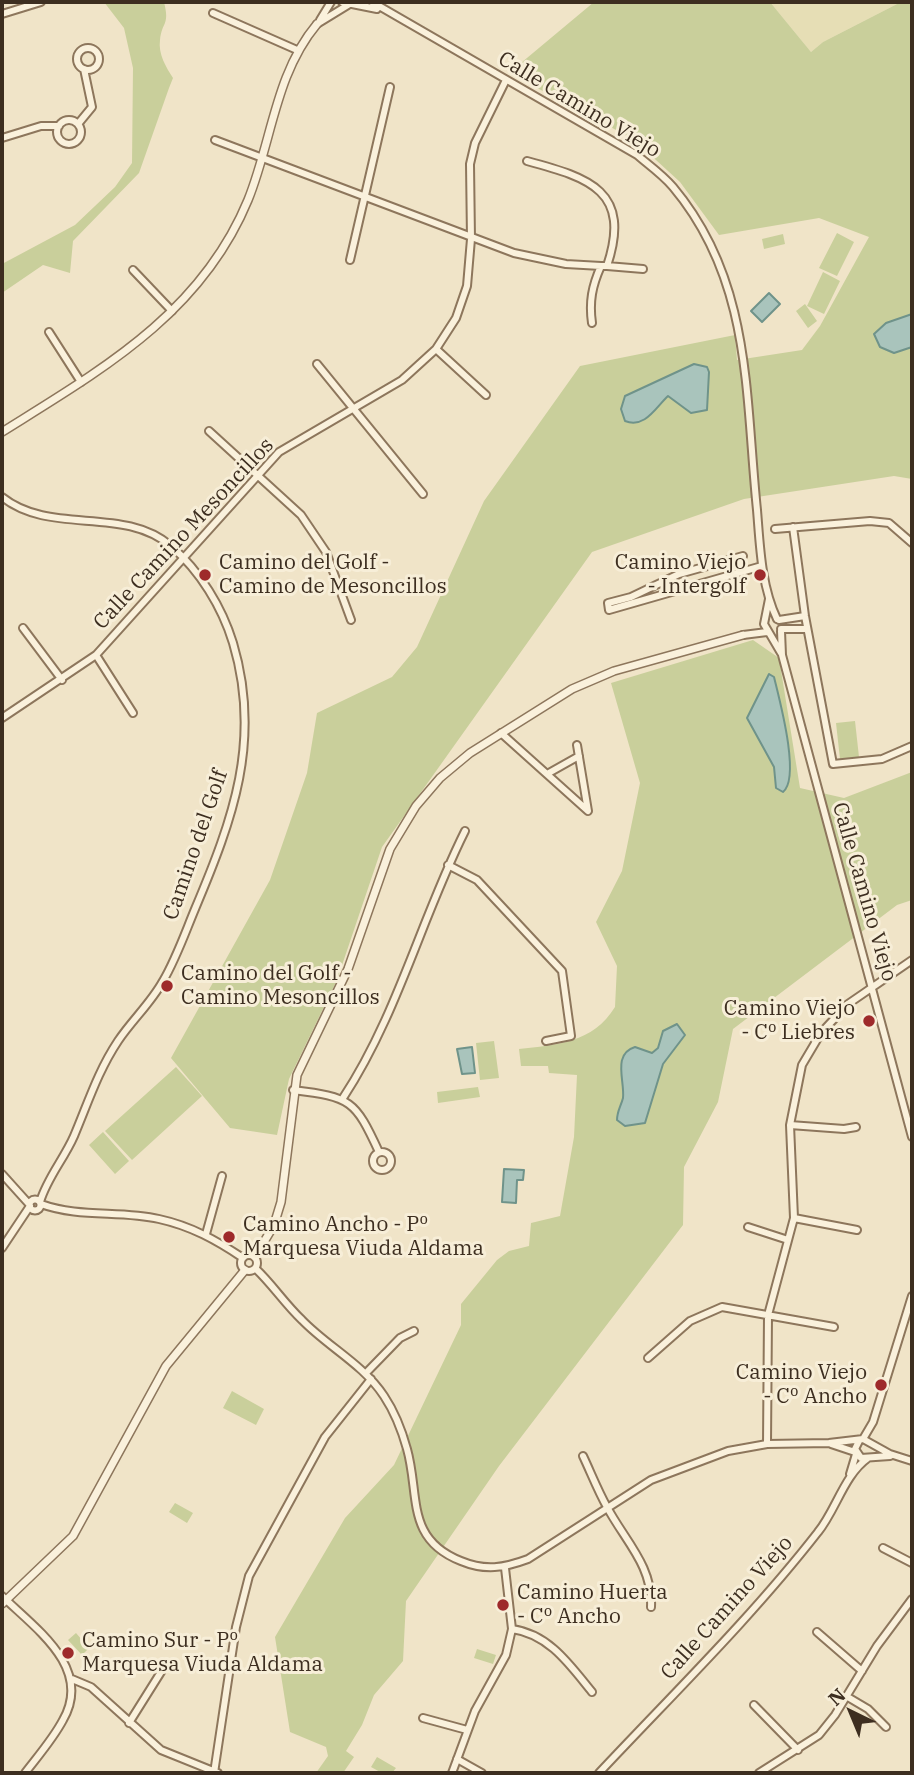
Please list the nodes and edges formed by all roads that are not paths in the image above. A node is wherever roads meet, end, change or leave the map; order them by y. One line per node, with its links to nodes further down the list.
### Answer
1 (41, 2): 7 (street)
2 (331, 2): 8 (street)
3 (372, 2): 5 (street, Calle Camino Viejo)
4 (351, 3): 5 (street, Calle Camino Viejo); 8 (street)
5 (382, 10): 11 (street, Calle Camino Viejo)
6 (212, 13): 9 (street)
7 (2, 14)
8 (317, 24): 9 (street)
9 (297, 50): 17 (street)
10 (84, 69): 13 (street)
11 (506, 80): 20 (street, Calle Camino Mesoncillos); 43 (street, Calle Camino Viejo)
12 (390, 87): 19 (street)
13 (78, 124): 14 (street); 14 (street)
14 (59, 127): 15 (street)
15 (2, 138)
16 (215, 140): 17 (street)
17 (261, 158): 19 (street); 25 (street)
18 (527, 161): 22 (street)
19 (367, 199): 20 (street); 21 (street)
20 (471, 239): 22 (street); 28 (street, Calle Camino Mesoncillos)
21 (351, 260)
22 (604, 266): 23 (street); 26 (street)
23 (643, 269)
24 (133, 270): 25 (street)
25 (172, 311): 30 (street)
26 (592, 323)
27 (50, 332): 30 (street)
28 (436, 349): 31 (street); 32 (street, Calle Camino Mesoncillos)
29 (317, 363): 32 (street)
30 (81, 382): 34 (street)
31 (486, 395)
32 (354, 410): 35 (street, Calle Camino Mesoncillos); 36 (street)
33 (209, 431): 35 (street)
34 (2, 432)
35 (259, 474): 42 (street, Calle Camino Mesoncillos); 46 (street)
36 (423, 494)
37 (2, 497): 42 (street, Camino del Golf)
38 (793, 527): 39 (street); 40 (street); 45 (street)
39 (775, 529)
40 (912, 543)
41 (743, 556): 43 (street)
42 (184, 558): 54 (street, Calle Camino Mesoncillos); 79 (street, Camino del Golf)
43 (762, 566): 44 (street, Calle Camino Viejo)
44 (769, 597): 47 (street, Calle Camino Viejo); 48 (street, Calle Camino Viejo)
45 (805, 616): 47 (street); 50 (street)
46 (351, 620)
47 (778, 620): 48 (street); 51 (street, Calle Camino Viejo)
48 (764, 623): 52 (street, Calle Camino Viejo); 53 (street)
49 (23, 628): 56 (street)
50 (807, 629): 51 (street); 61 (street)
51 (781, 630): 52 (street); 55 (street, Calle Camino Viejo)
52 (769, 634): 53 (street); 55 (street, Calle Camino Viejo)
53 (743, 635): 59 (street)
54 (96, 655): 56 (street, Calle Camino Mesoncillos); 57 (street)
55 (782, 656): 69 (street, Calle Camino Viejo)
56 (61, 680): 58 (street, Calle Camino Mesoncillos)
57 (133, 713)
58 (2, 718)
59 (502, 733): 63 (street); 71 (street)
60 (577, 745): 62 (street)
61 (912, 746)
62 (579, 756): 63 (street); 64 (street)
63 (547, 774): 64 (street)
64 (588, 811): 65 (street)
65 (588, 821)
66 (465, 831): 67 (street)
67 (448, 865): 70 (street); 72 (street)
68 (912, 960): 69 (street)
69 (873, 988): 73 (street); 75 (street, Calle Camino Viejo)
70 (547, 1041)
71 (293, 1090): 72 (street); 86 (street)
72 (343, 1098): 76 (street)
73 (790, 1125): 74 (street); 80 (street)
74 (856, 1127)
75 (912, 1137)
76 (379, 1152)
77 (2, 1174): 79 (street)
78 (222, 1176): 83 (street)
79 (35, 1204): 83 (street); 85 (street)
80 (794, 1218): 82 (street); 84 (street)
81 (748, 1227): 84 (street)
82 (858, 1230)
83 (206, 1234): 87 (street)
84 (788, 1240): 91 (street)
85 (2, 1248)
86 (255, 1257): 87 (street); 88 (street)
87 (243, 1258): 89 (street)
88 (256, 1269): 89 (street); 95 (street)
89 (245, 1270): 113 (street)
90 (912, 1296): 97 (street)
91 (768, 1315): 92 (street); 94 (street); 101 (street)
92 (834, 1326)
93 (414, 1331): 95 (street)
94 (648, 1358)
95 (366, 1373): 96 (street)
96 (371, 1379): 111 (street); 131 (street)
97 (873, 1422): 98 (street); 100 (street)
98 (861, 1440): 99 (street); 100 (street); 102 (street)
99 (829, 1443): 101 (street); 102 (street)
100 (873, 1443): 104 (street); 105 (street)
101 (767, 1444): 108 (street)
102 (856, 1453): 104 (street); 107 (street)
103 (583, 1457): 108 (street)
104 (869, 1457): 105 (street); 107 (street, Calle Camino Viejo)
105 (896, 1457): 106 (street)
106 (912, 1461)
107 (849, 1479): 134 (street, Calle Camino Viejo)
108 (607, 1507): 111 (street); 114 (street)
109 (883, 1548): 110 (street)
110 (912, 1563)
111 (505, 1568): 115 (street)
112 (912, 1599): 118 (street)
113 (3, 1600): 119 (street)
114 (651, 1607)
115 (512, 1629): 120 (street); 126 (street)
116 (817, 1632): 118 (street)
117 (166, 1664): 124 (street)
118 (862, 1671): 121 (street)
119 (72, 1679): 124 (street); 130 (street)
120 (592, 1692)
121 (846, 1696): 125 (street); 127 (street)
122 (754, 1705): 127 (street)
123 (423, 1718): 126 (street)
124 (129, 1723): 131 (street)
125 (886, 1727)
126 (467, 1730): 128 (street)
127 (798, 1751): 129 (street)
128 (457, 1759): 132 (street); 133 (street)
129 (762, 1772)
130 (25, 1773)
131 (215, 1773)
132 (452, 1773)
133 (482, 1773)
134 (599, 1773)

